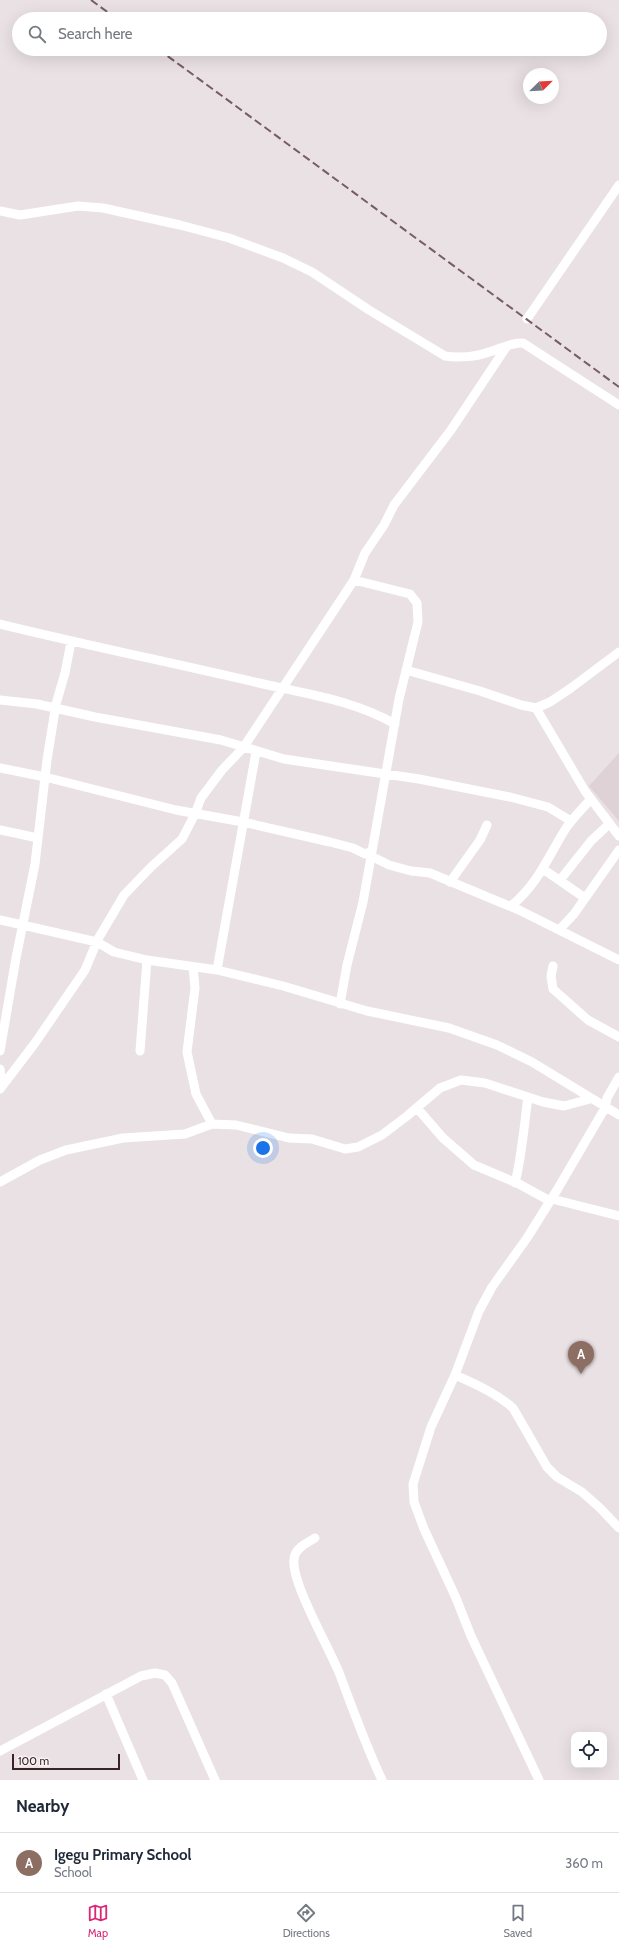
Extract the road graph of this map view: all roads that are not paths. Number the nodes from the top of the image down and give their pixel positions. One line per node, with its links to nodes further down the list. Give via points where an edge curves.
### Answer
1 (619, 185): 3 (street)
2 (0, 211): 4 (street, via 20,215 78,206 103,208 180,224 229,238 312,272 444,356 487,353)
3 (527, 319)
4 (507, 346): 5 (street, via 518,343 527,345); 6 (street, via 451,430 394,505 384,526 365,554)
5 (619, 405)
6 (354, 580): 10 (street, via 410,594 417,603 418,622); 11 (street)
7 (0, 624): 8 (street)
8 (71, 642): 11 (street); 14 (street)
9 (619, 652): 13 (street, via 571,688)
10 (406, 670): 13 (street); 15 (street)
11 (282, 688): 15 (street, via 357,706); 16 (street)
12 (0, 700): 14 (street, via 37,704)
13 (536, 708): 21 (street)
14 (55, 709): 16 (street, via 221,740); 20 (street)
15 (395, 724): 19 (street)
16 (243, 748): 17 (street); 22 (street, via 201,798)
17 (256, 752): 19 (street, via 284,759); 24 (street)
18 (0, 768): 20 (street)
19 (386, 774): 23 (street, via 538,803 559,812); 31 (street)
20 (45, 777): 22 (street); 29 (street)
21 (590, 800): 23 (street); 25 (street)
22 (195, 814): 24 (street); 40 (street, via 182,839 151,866 124,895)
23 (571, 821): 32 (street)
24 (243, 822): 31 (street, via 353,848 365,854); 45 (street)
25 (609, 824): 28 (street); 33 (street, via 591,841)
26 (487, 825): 34 (street, via 480,840)
27 (0, 830): 29 (street)
28 (619, 836)
29 (38, 838): 38 (street)
30 (619, 850): 35 (street)
31 (370, 852): 34 (street, via 388,865 411,871 430,872); 46 (street, via 363,902)
32 (543, 869): 33 (street); 36 (street, via 528,891)
33 (560, 880): 35 (street)
34 (450, 882): 36 (street)
35 (585, 898): 39 (street)
36 (511, 906): 39 (street)
37 (0, 920): 38 (street)
38 (24, 925): 40 (street); 48 (street)
39 (560, 929): 42 (street)
40 (97, 942): 41 (street, via 114,952); 52 (street, via 91,958 73,988)
41 (147, 960): 44 (street); 49 (street)
42 (619, 960)
43 (553, 966): 47 (street, via 551,976 554,989 588,1020)
44 (193, 967): 45 (street); 58 (street, via 195,988 187,1052 196,1094)
45 (217, 970): 46 (street, via 283,986)
46 (340, 1004): 54 (street, via 449,1028 496,1045 563,1080)
47 (619, 1037)
48 (0, 1051)
49 (140, 1052)
50 (0, 1069): 52 (street)
51 (619, 1077): 56 (street, via 607,1098)
52 (1, 1087)
53 (528, 1097): 54 (street, via 564,1106); 55 (street, via 485,1083 461,1080 440,1088); 60 (street, via 520,1164)
54 (590, 1099): 56 (street)
55 (418, 1108): 58 (street, via 368,1144 345,1149 312,1139 289,1138 236,1125); 60 (street, via 443,1138 474,1165)
56 (605, 1108): 57 (street); 61 (street)
57 (619, 1115)
58 (212, 1124): 59 (street, via 185,1134 123,1138 66,1150 40,1160)
59 (0, 1182)
60 (515, 1183): 61 (street)
61 (551, 1200): 62 (street); 63 (street, via 485,1300)
62 (619, 1216)
63 (456, 1374): 64 (street, via 509,1404 547,1467 557,1477 582,1492); 71 (street, via 424,1446 413,1484 414,1502 462,1616)
64 (619, 1528)
65 (315, 1538): 70 (street, via 297,1551 294,1559 295,1571)
66 (106, 1694): 67 (street); 68 (street); 69 (street, via 141,1676 155,1673 165,1675 183,1705)
67 (0, 1751)
68 (143, 1780)
69 (215, 1780)
70 (382, 1780)
71 (539, 1780)

